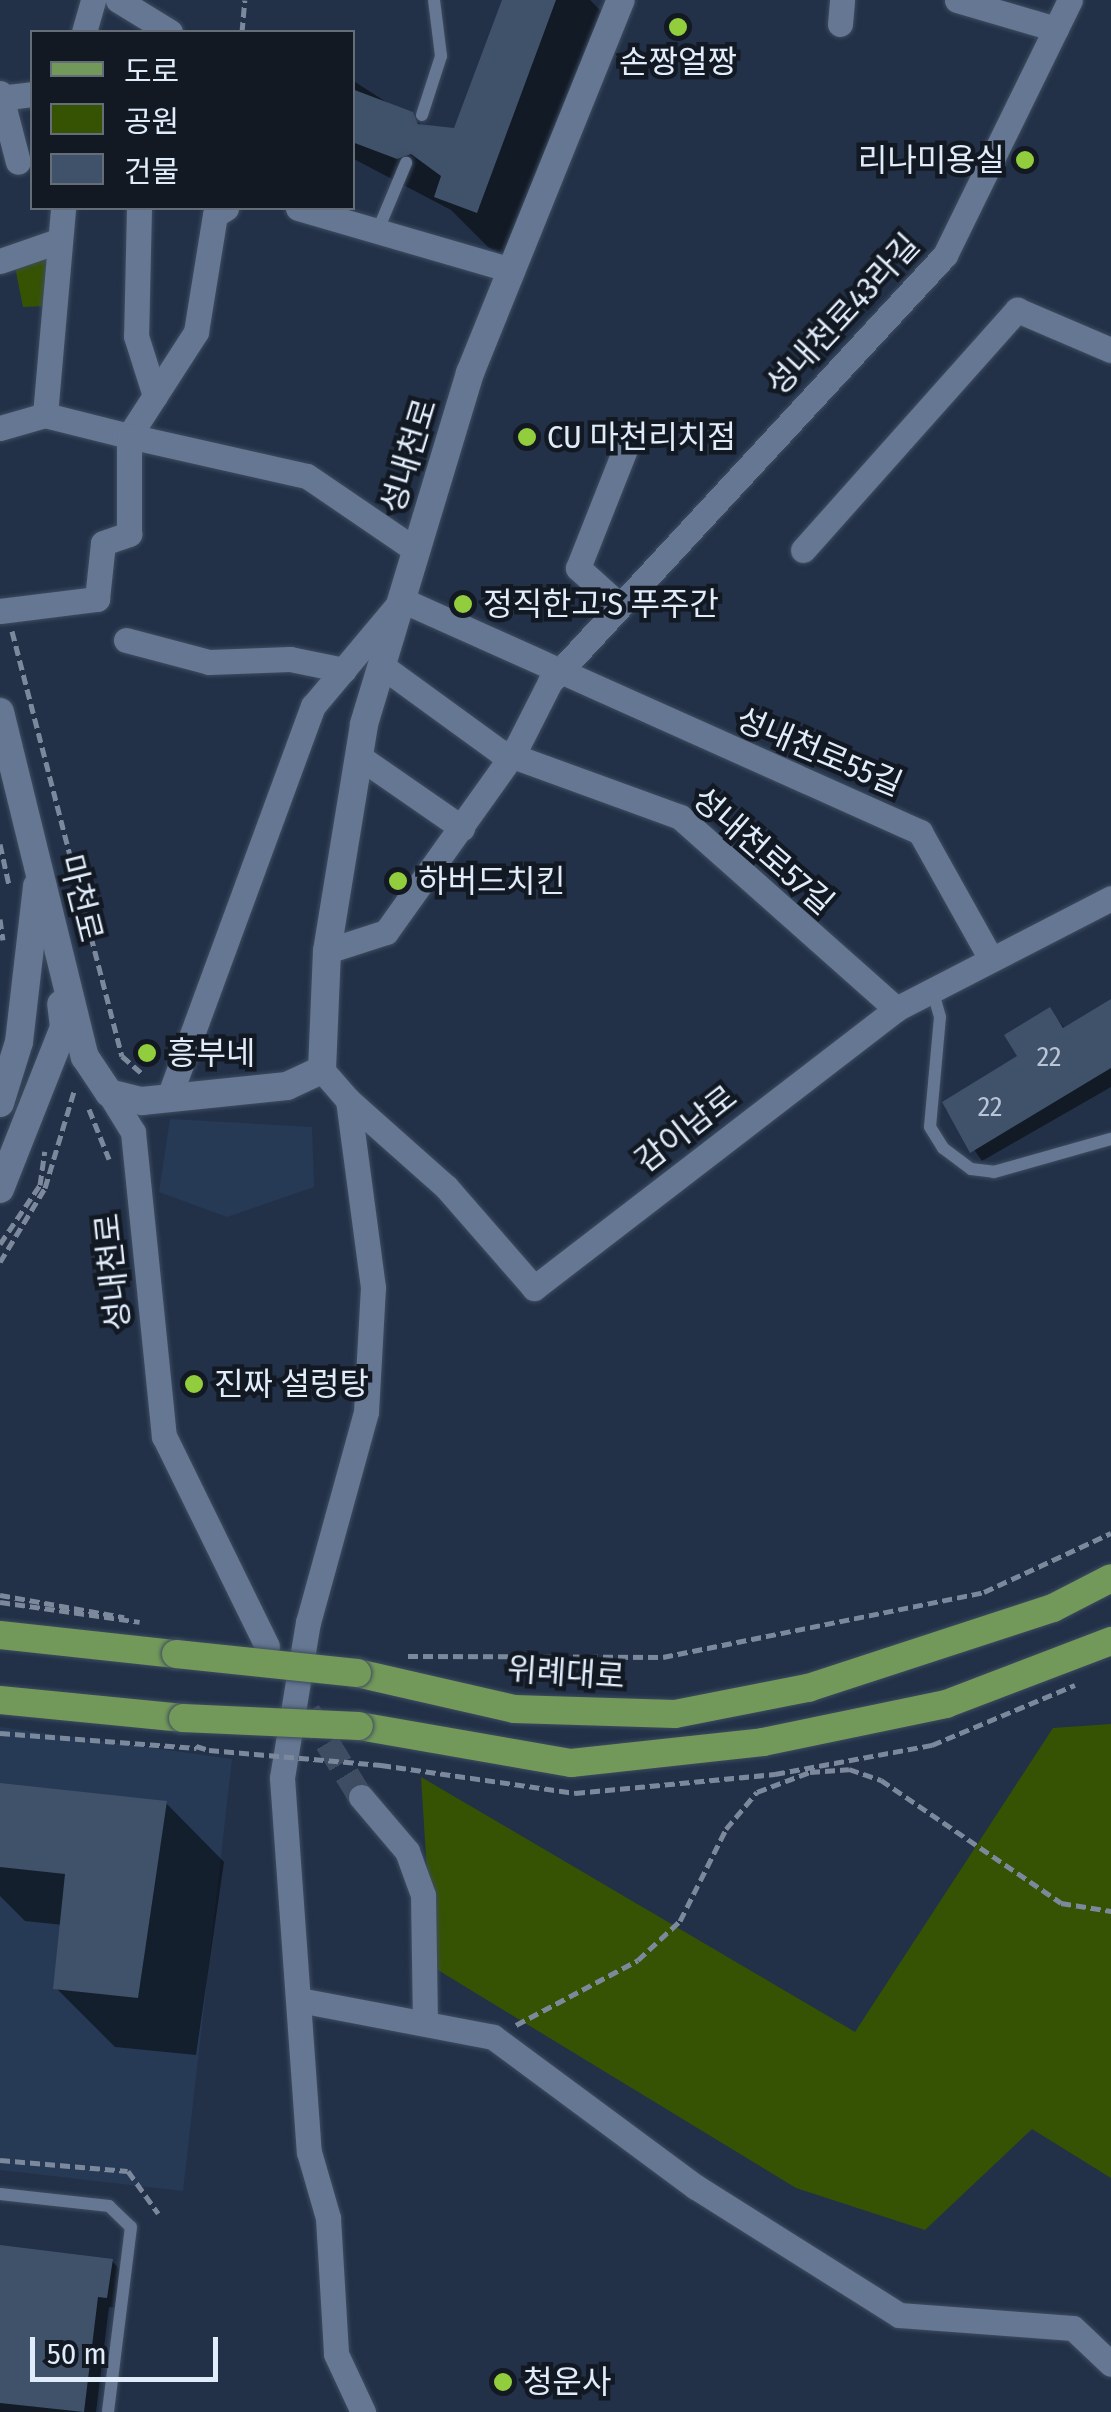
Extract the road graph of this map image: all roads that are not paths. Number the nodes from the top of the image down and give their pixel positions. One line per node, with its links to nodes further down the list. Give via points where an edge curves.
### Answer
1 (93, 0): 8 (street)
2 (118, 0): 9 (street)
3 (434, 0): 12 (lane, via 441,56)
4 (621, 0): 22 (street, 성내천로)
5 (957, 0): 7 (street)
6 (1070, 0): 7 (street, 성내천로43라길)
7 (1056, 29): 32 (street, 성내천로43라길, via 945,255)
8 (85, 30)
9 (167, 30)
10 (30, 94): 11 (street)
11 (0, 96): 13 (street)
12 (422, 115)
13 (18, 162)
14 (406, 162): 19 (lane)
15 (63, 210): 20 (street)
16 (139, 210): 24 (street, via 136,336)
17 (223, 210): 24 (street, via 215,215 196,332)
18 (305, 210): 19 (street)
19 (378, 230): 22 (street)
20 (58, 241): 21 (street); 25 (street)
21 (0, 261)
22 (512, 270): 30 (street, 성내천로)
23 (1111, 350): 29 (street, via 1017,310)
24 (155, 396): 27 (street)
25 (45, 415): 26 (street); 27 (street)
26 (0, 428)
27 (129, 436): 30 (street, via 307,476); 33 (street, via 128,534 102,542 97,599)
28 (626, 447): 32 (street, via 578,568)
29 (803, 550)
30 (417, 551): 31 (street, 성내천로)
31 (402, 600): 35 (street, 성내천로); 36 (street); 37 (street, 성내천로55길)
32 (618, 604): 37 (street, 성내천로43라길)
33 (4, 611)
34 (126, 640): 36 (street, via 209,662 290,659)
35 (382, 666): 39 (street, 성내천로57길, via 500,751); 40 (street, 성내천로)
36 (344, 670): 50 (street, via 313,706)
37 (561, 676): 39 (street); 46 (street, 성내천로55길, via 920,832)
38 (1, 723): 42 (street, 마천로)
39 (515, 751): 41 (street); 48 (street, 성내천로57길, via 680,817)
40 (361, 758): 41 (street); 45 (street, 성내천로)
41 (462, 828): 45 (street, via 386,932)
42 (40, 874): 44 (street, 마천로); 53 (street, via 19,1042)
43 (1111, 898): 46 (street, 감이남로)
44 (54, 933): 51 (street, 마천로, via 90,1070); 55 (street, via 64,1027)
45 (327, 951): 49 (street, 성내천로)
46 (990, 957): 47 (street, 감이남로)
47 (932, 989): 48 (street, 감이남로); 54 (lane, via 940,1017 929,1108 944,1148 971,1170 994,1172)
48 (896, 1009): 52 (street, 감이남로, via 534,1288 446,1187)
49 (322, 1070): 50 (street, via 287,1086); 52 (street)
50 (172, 1087): 51 (street)
51 (109, 1093): 59 (street, 성내천로, via 133,1132 164,1436)
52 (348, 1100): 62 (street, via 373,1288 366,1412 294,1690 282,1778)
53 (0, 1103)
54 (1111, 1139)
55 (0, 1188)
56 (1111, 1578): 57 (main road, 위례대로, bridge, via 1053,1608 808,1688 675,1714 514,1708 357,1674)
57 (0, 1635)
58 (1111, 1640): 60 (main road, bridge, via 946,1704 763,1742 571,1763 359,1726)
59 (267, 1646)
60 (0, 1700)
61 (360, 1796): 63 (street, via 407,1851 422,1895)
62 (304, 2001): 63 (street); 67 (street, via 308,2152 328,2218 336,2354)
63 (425, 2023): 65 (street, via 492,2037 696,2187 899,2315 1073,2328)
64 (0, 2194): 66 (lane, via 109,2206 130,2227)
65 (1111, 2364)
66 (108, 2412)
67 (363, 2412)

